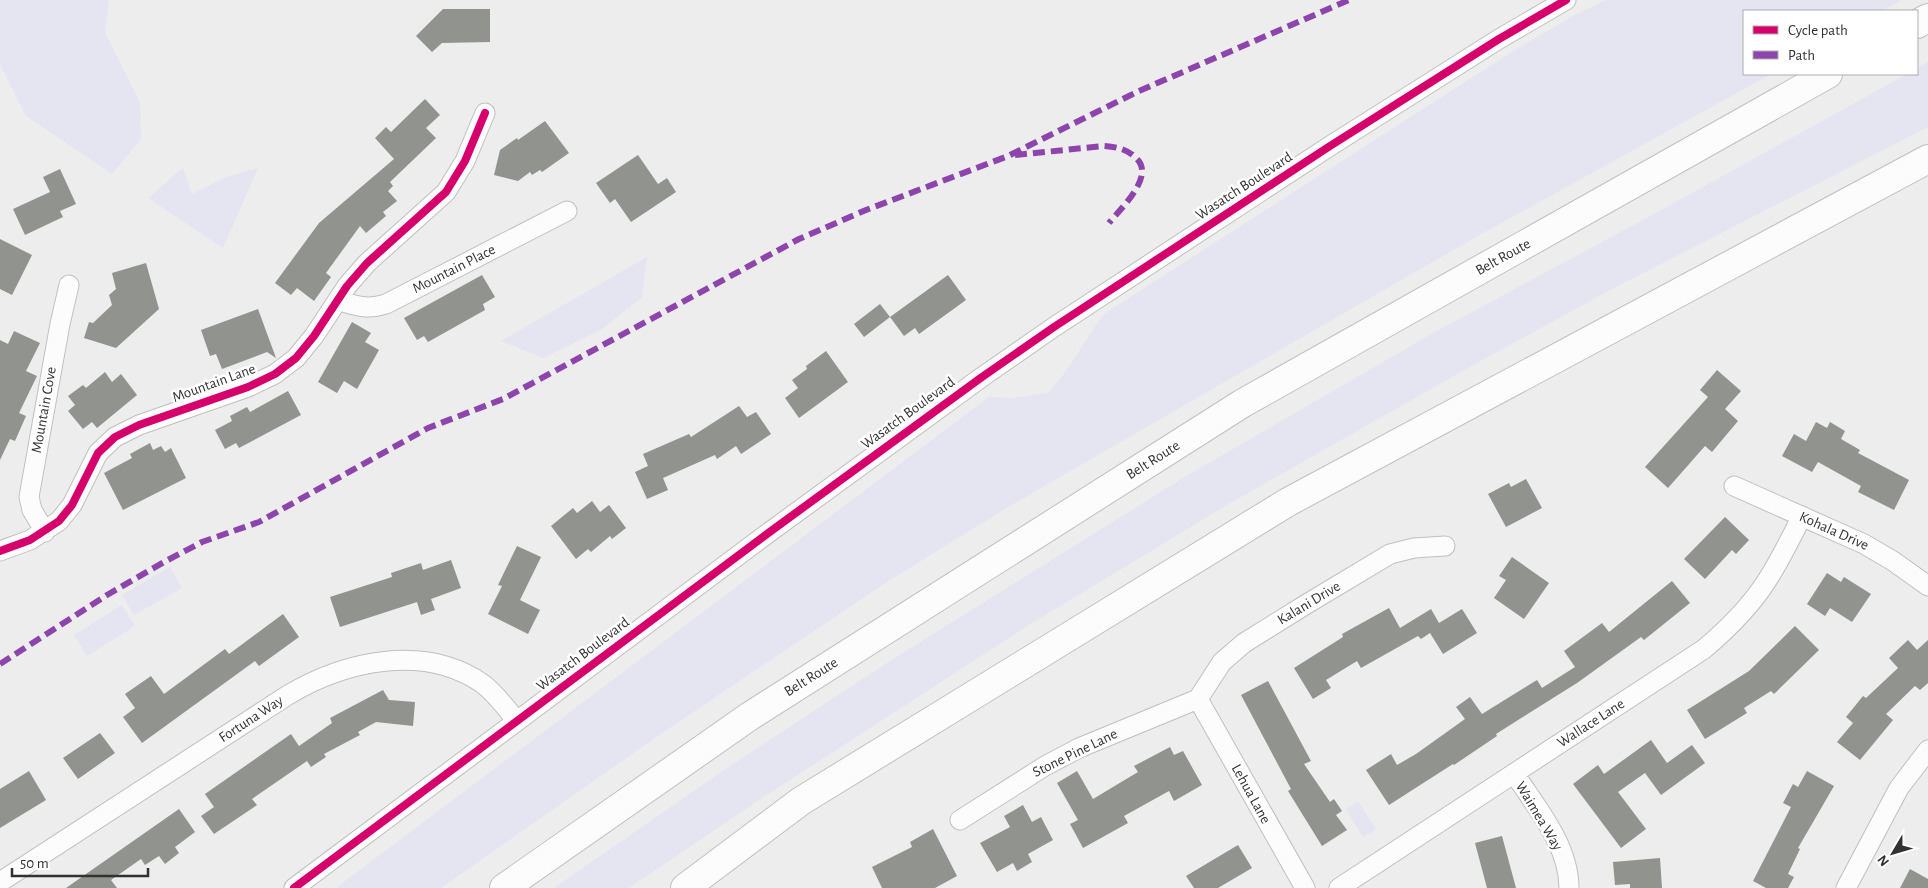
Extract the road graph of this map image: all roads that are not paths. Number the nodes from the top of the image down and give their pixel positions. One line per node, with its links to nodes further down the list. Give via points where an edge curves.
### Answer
1 (1566, 0): 15 (street, Wasatch Boulevard, via 1414,92 1054,327 841,479)
2 (1826, 75): 21 (highway, Belt Route, via 1243,403 750,716)
3 (485, 113): 7 (street, Mountain Lane, via 465,161 449,188 367,263)
4 (1928, 159): 22 (highway, via 1288,502 802,801)
5 (567, 211): 7 (street, Mountain Place, via 386,304 360,308)
6 (69, 285): 10 (street, Mountain Cove, via 29,497 32,510)
7 (338, 300): 10 (street, Mountain Lane, via 304,349 275,374 115,437 98,453 66,513)
8 (1734, 486): 9 (street, Kohala Drive)
9 (1802, 516): 13 (street, Kohala Drive, via 1864,544); 17 (street, Wallace Lane, via 1760,592 1720,636 1688,661)
10 (45, 532): 12 (street, Mountain Lane, via 23,544)
11 (1445, 546): 14 (street, Kalani Drive, via 1390,554 1305,605 1244,643 1222,662)
12 (0, 550)
13 (1928, 586)
14 (1198, 699): 18 (street, Stone Pine Lane, via 1079,748); 23 (street, Lehua Lane)
15 (517, 720): 19 (street, Fortuna Way, via 483,684 442,666 398,660 347,668 295,690); 20 (street, Wasatch Boulevard)
16 (1928, 750): 26 (street, via 1899,788)
17 (1514, 773): 24 (street, Wallace Lane); 25 (street, Waimea Way, via 1554,834)
18 (960, 820)
19 (0, 882)
20 (294, 888)
21 (504, 888)
22 (684, 888)
23 (1305, 888)
24 (1339, 888)
25 (1569, 888)
26 (1846, 888)

